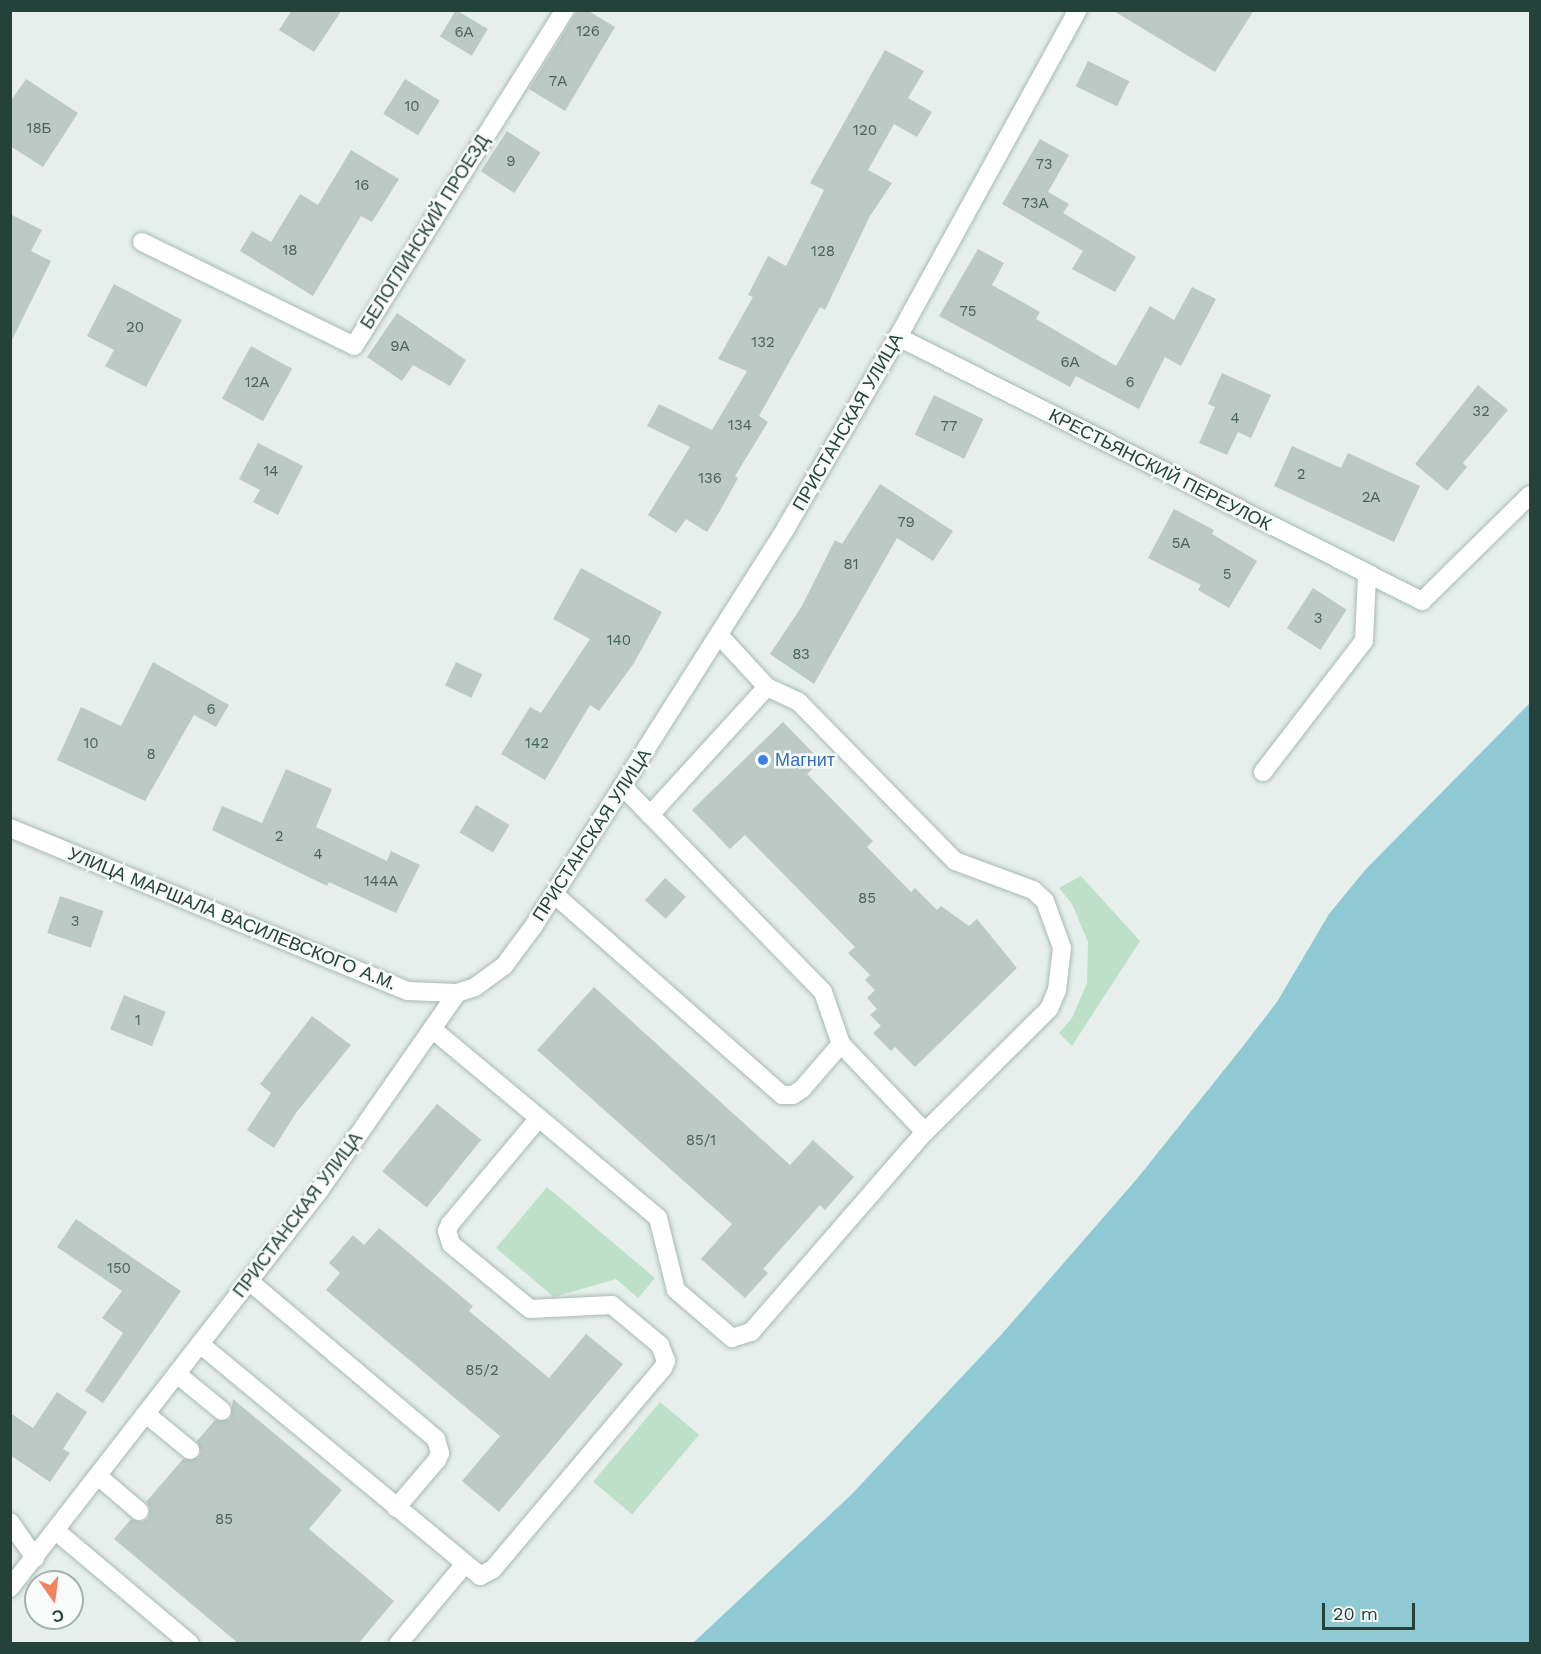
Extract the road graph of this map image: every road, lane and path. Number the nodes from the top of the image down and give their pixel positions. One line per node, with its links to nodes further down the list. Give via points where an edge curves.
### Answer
1 (565, 10): 3 (street, БЕЛОГЛИНСКИЙ ПРОЕЗД, via 354,346)
2 (1078, 10): 4 (street, ПРИСТАНСКАЯ УЛИЦА)
3 (142, 242)
4 (898, 337): 6 (street, КРЕСТЬЯНСКИЙ ПЕРЕУЛОК); 7 (street, ПРИСТАНСКАЯ УЛИЦА)
5 (1530, 495): 6 (street, КРЕСТЬЯНСКИЙ ПЕРЕУЛОК, via 1422,601)
6 (1367, 576): 9 (street, via 1364,641)
7 (719, 636): 8 (street); 10 (street, ПРИСТАНСКАЯ УЛИЦА)
8 (767, 687): 11 (street); 18 (street, via 799,702 955,861 1033,890 1045,901 1056,924 1061,969 1048,1009)
9 (1263, 772)
10 (623, 787): 11 (street); 13 (street, ПРИСТАНСКАЯ УЛИЦА)
11 (651, 815): 16 (street, via 823,992)
12 (10, 828): 14 (street, УЛИЦА МАРШАЛА ВАСИЛЕВСКОГО А.М., via 408,991)
13 (554, 894): 14 (street, ПРИСТАНСКАЯ УЛИЦА, via 504,966 476,987); 16 (street, via 782,1095 793,1095 802,1089)
14 (457, 993): 15 (street, ПРИСТАНСКАЯ УЛИЦА)
15 (432, 1029): 17 (street); 19 (street, ПРИСТАНСКАЯ УЛИЦА, via 319,1191)
16 (841, 1044): 18 (street)
17 (539, 1118): 18 (street, via 658,1218 676,1290 732,1338 751,1332); 31 (street, via 450,1224 448,1238 530,1309 612,1305 660,1345 666,1361 493,1569 480,1576)
18 (925, 1132)
19 (249, 1281): 20 (street, ПРИСТАНСКАЯ УЛИЦА); 26 (street, via 436,1438 441,1454)
20 (201, 1344): 21 (street, ПРИСТАНСКАЯ УЛИЦА); 26 (street)
21 (177, 1374): 22 (street); 23 (street, ПРИСТАНСКАЯ УЛИЦА)
22 (222, 1411)
23 (146, 1414): 24 (street); 25 (street, ПРИСТАНСКАЯ УЛИЦА)
24 (190, 1450)
25 (98, 1476): 27 (street); 29 (street, ПРИСТАНСКАЯ УЛИЦА)
26 (396, 1509): 31 (street)
27 (139, 1511)
28 (10, 1522): 30 (street)
29 (56, 1531): 30 (street, ПРИСТАНСКАЯ УЛИЦА); 33 (street)
30 (35, 1558): 32 (street, ПРИСТАНСКАЯ УЛИЦА)
31 (464, 1565): 34 (street)
32 (10, 1588)
33 (190, 1644)
34 (398, 1644)

